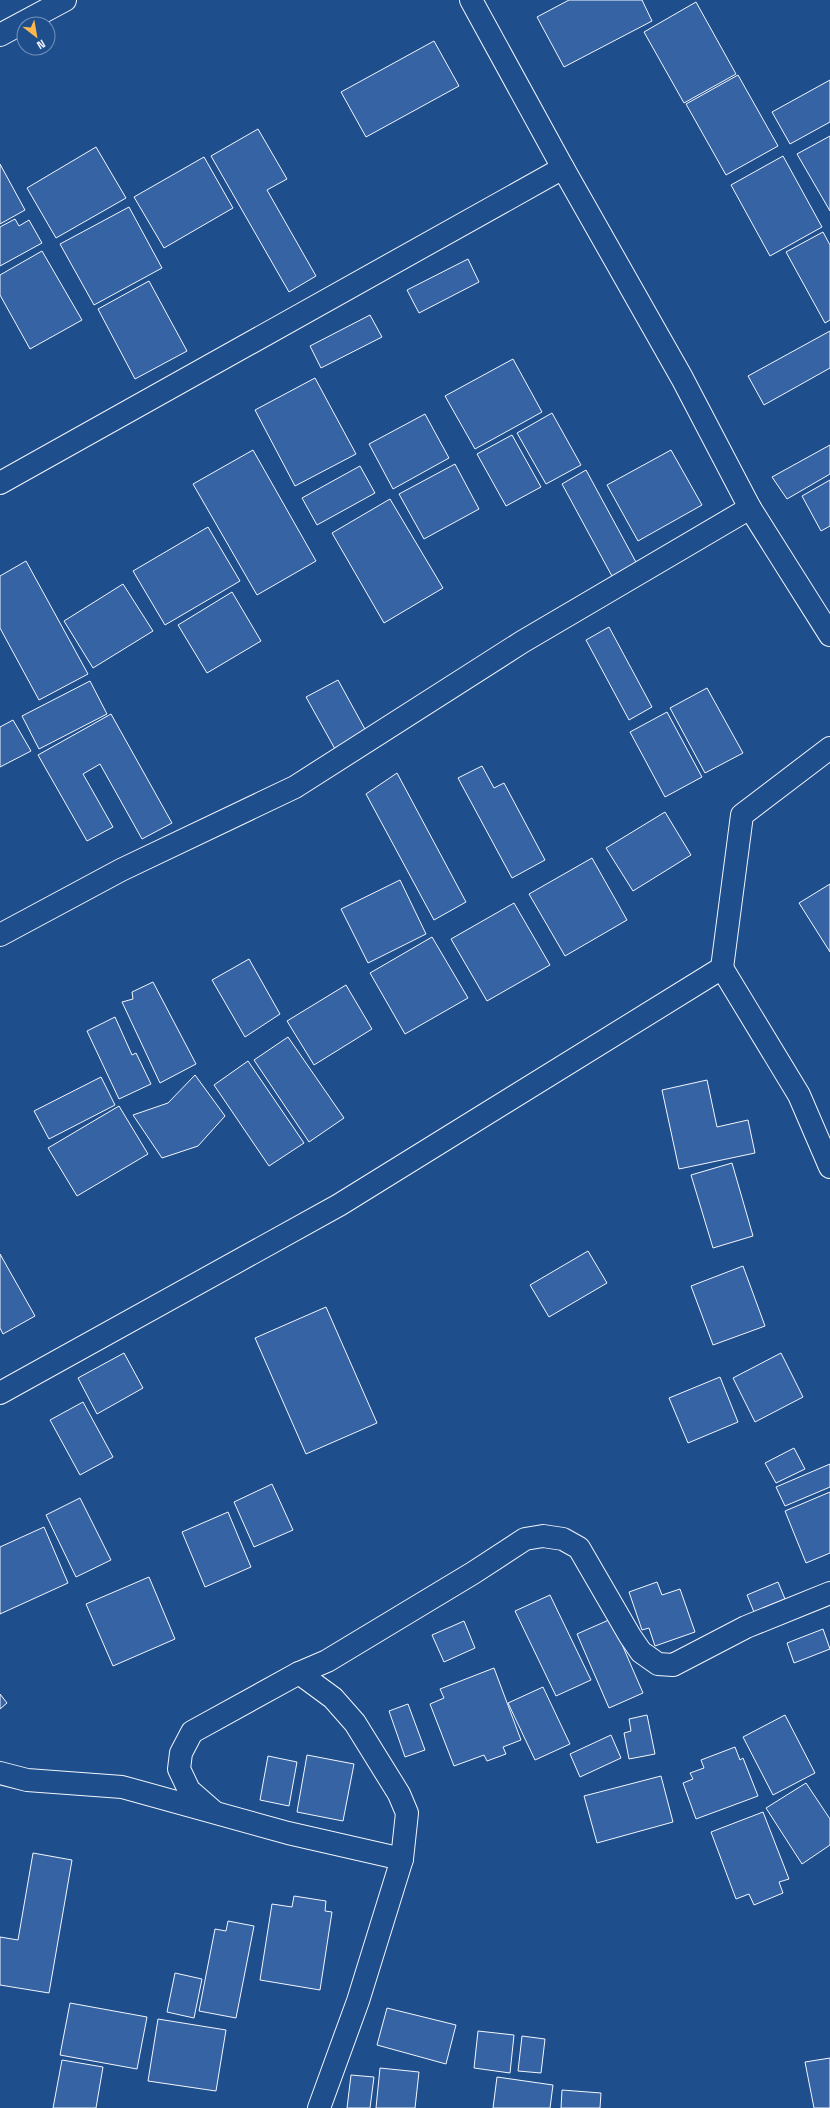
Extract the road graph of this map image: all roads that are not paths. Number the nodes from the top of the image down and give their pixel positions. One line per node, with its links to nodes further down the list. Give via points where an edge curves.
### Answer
1 (65, 0): 3 (street)
2 (471, 0): 4 (street)
3 (0, 35)
4 (563, 168): 5 (street); 6 (street, via 682,378)
5 (0, 484)
6 (750, 508): 7 (street); 9 (street, via 522,642 295,787 121,870)
7 (830, 636)
8 (830, 748): 10 (street, via 742,815)
9 (0, 935)
10 (722, 968): 11 (street, via 799,1095); 12 (street, via 339,1205)
11 (830, 1166)
12 (0, 1393)
13 (830, 1593): 14 (street, via 746,1627 673,1665 658,1664 641,1652 579,1548 563,1539 543,1536 525,1539 326,1661)
14 (299, 1674): 16 (street, via 192,1732 181,1753 179,1769 189,1790); 17 (street, via 333,1698 355,1723 399,1794 407,1813)
15 (0, 1773): 16 (street, via 27,1780 122,1787)
16 (213, 1811): 17 (street, via 288,1833)
17 (402, 1859): 18 (street, via 358,2001)
18 (319, 2108)

